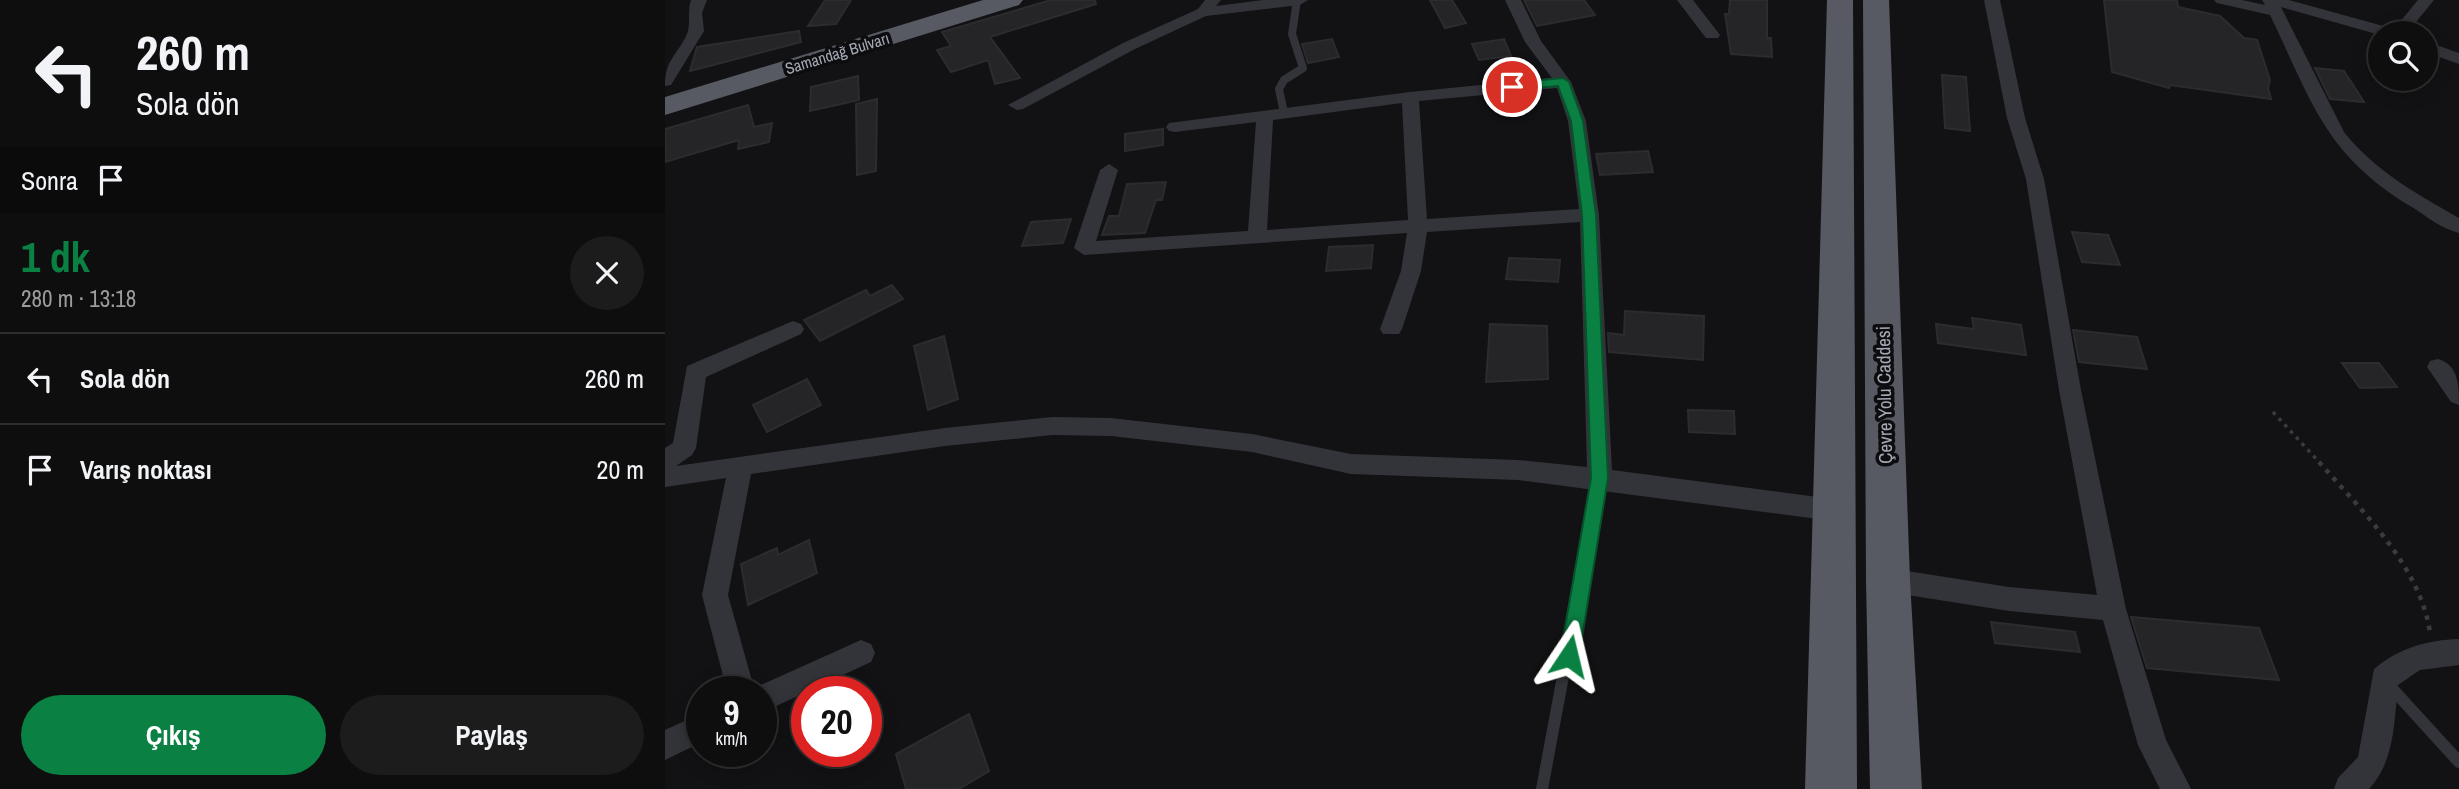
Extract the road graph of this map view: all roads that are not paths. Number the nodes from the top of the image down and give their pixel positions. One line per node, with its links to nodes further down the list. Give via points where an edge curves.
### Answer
1 (699, 0): 20 (street, via 694,13 696,31)
2 (966, 0): 20 (highway, Samandağ Bulvarı)
3 (1010, 0): 23 (highway, Samandağ Bulvarı)
4 (1299, 0): 13 (street); 24 (lane, via 1292,34 1303,68 1279,89)
5 (1513, 0): 19 (street, via 1533,42)
6 (1685, 0): 16 (street)
7 (1839, 0): 40 (highway)
8 (1876, 0): 41 (highway, Çevre Yolu Caddesi)
9 (1992, 0): 42 (street, via 2016,118 2035,179)
10 (2222, 0): 12 (street)
11 (2426, 0): 14 (street)
12 (2272, 4): 15 (street); 29 (street, via 2348,151 2376,177)
13 (1208, 6): 22 (street)
14 (2409, 21)
15 (2368, 27)
16 (1712, 35)
17 (2438, 51): 18 (street)
18 (2459, 59)
19 (1563, 82): 21 (street); 28 (street, via 1577,121)
20 (665, 84)
21 (1410, 97): 24 (street); 30 (street)
22 (1017, 105)
23 (665, 106)
24 (1285, 113): 25 (street)
25 (1265, 116): 26 (street); 31 (street)
26 (1175, 127)
27 (1109, 170): 31 (street, via 1084,248)
28 (1589, 215): 30 (street); 39 (street)
29 (2459, 227)
30 (1418, 228): 31 (street); 33 (street, via 1411,271)
31 (1257, 238)
32 (793, 329): 36 (street, via 695,372 684,447)
33 (1391, 329)
34 (2438, 367): 35 (street)
35 (2459, 396)
36 (665, 460)
37 (741, 465): 38 (street); 39 (street, via 1040,427 1111,427 1252,443 1352,464); 45 (street, via 715,595)
38 (665, 477)
39 (1600, 478): 40 (street); 51 (lane)
40 (1833, 510): 52 (highway)
41 (1888, 580): 42 (street); 53 (highway, Çevre Yolu Caddesi)
42 (2113, 609): 54 (street, via 2153,745)
43 (2446, 652): 46 (street, via 2408,659)
44 (861, 653): 47 (street)
45 (737, 676)
46 (2384, 679): 50 (lane); 55 (street, via 2371,765)
47 (777, 692)
48 (686, 735): 49 (street)
49 (665, 745)
50 (2459, 762)
51 (1542, 789)
52 (1831, 789)
53 (1896, 789)
54 (2176, 789)
55 (2350, 789)

